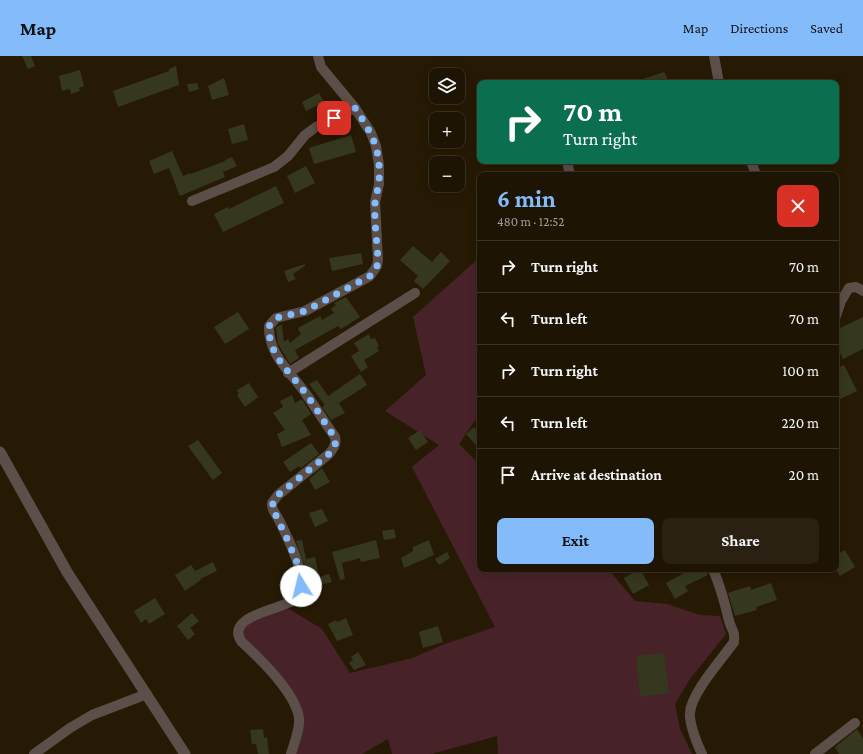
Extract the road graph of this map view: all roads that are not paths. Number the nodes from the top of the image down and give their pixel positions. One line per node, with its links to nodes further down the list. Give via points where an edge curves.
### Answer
1 (318, 56): 4 (street, via 321,67)
2 (714, 56): 3 (street)
3 (718, 80)
4 (355, 108): 5 (street, via 316,127 305,135 288,156 274,166); 9 (street, via 371,133 379,165 379,184 375,202 377,266 370,276 325,301 305,311 276,318 272,322 269,326 269,337 275,354)
5 (192, 201)
6 (863, 291): 8 (street, via 856,287 849,288)
7 (415, 293): 9 (street)
8 (839, 306)
9 (288, 373): 16 (street, via 306,393 336,442 329,454 278,495 272,503 300,570 299,594 292,601 248,619 238,628 238,635 270,670 292,698 297,709 299,723)
10 (0, 452): 12 (street, via 67,572)
11 (714, 572): 17 (street, via 730,624 735,632 734,642 692,700 692,726)
12 (147, 694): 14 (street, via 92,715); 15 (street)
13 (854, 723): 18 (street)
14 (34, 754)
15 (185, 754)
16 (291, 754)
17 (702, 754)
18 (815, 754)

